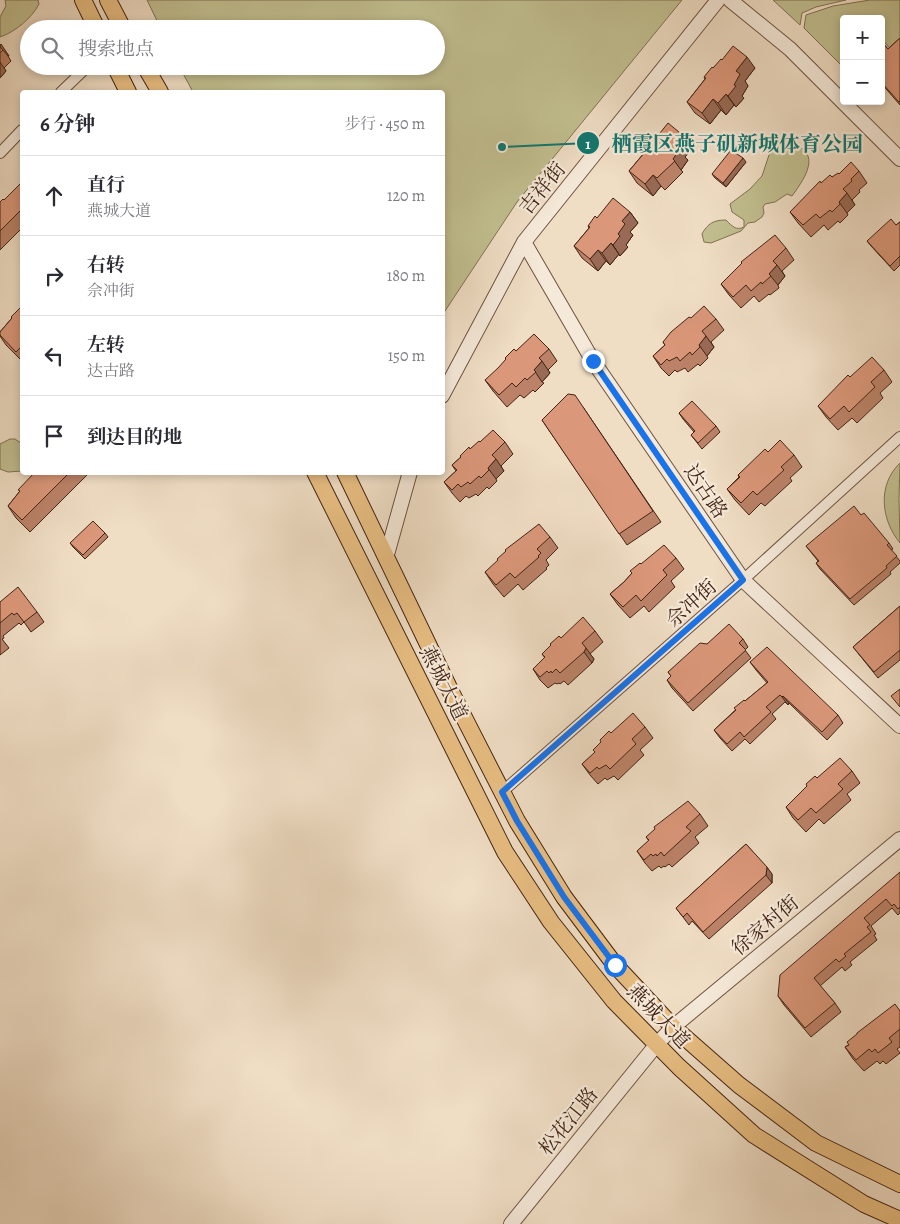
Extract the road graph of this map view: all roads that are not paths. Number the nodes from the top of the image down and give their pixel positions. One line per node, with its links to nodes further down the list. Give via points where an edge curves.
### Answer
1 (83, 0): 5 (main road)
2 (108, 0): 6 (main road)
3 (718, 0): 16 (street, 吉祥街)
4 (730, 0): 15 (street, via 790,49)
5 (93, 20)
6 (119, 20)
7 (79, 75): 10 (street)
8 (120, 75): 11 (main road)
9 (150, 75): 12 (main road)
10 (63, 90)
11 (127, 90)
12 (159, 90)
13 (20, 132): 14 (street)
14 (0, 152)
15 (900, 159)
16 (524, 242): 17 (street, 吉祥街); 23 (street, 达古路, via 593,361)
17 (445, 390)
18 (900, 437): 23 (street, 佘冲街)
19 (316, 475): 28 (main road, 燕城大道, via 504,852 552,922 608,994)
20 (346, 475): 22 (main road, 燕城大道)
21 (409, 475): 22 (street)
22 (386, 558): 25 (main road, 燕城大道)
23 (743, 580): 24 (street, 达古路); 25 (street, 佘冲街)
24 (900, 726)
25 (502, 792): 27 (main road, 燕城大道, via 564,897 615,965)
26 (900, 839): 27 (street, 徐家村街)
27 (673, 1028): 28 (street, 徐家村街); 29 (main road, 燕城大道, via 739,1085 816,1144)
28 (656, 1044): 30 (main road, 燕城大道, via 754,1135 864,1204); 31 (street, 松花江路)
29 (900, 1184)
30 (900, 1220)
31 (511, 1224)

